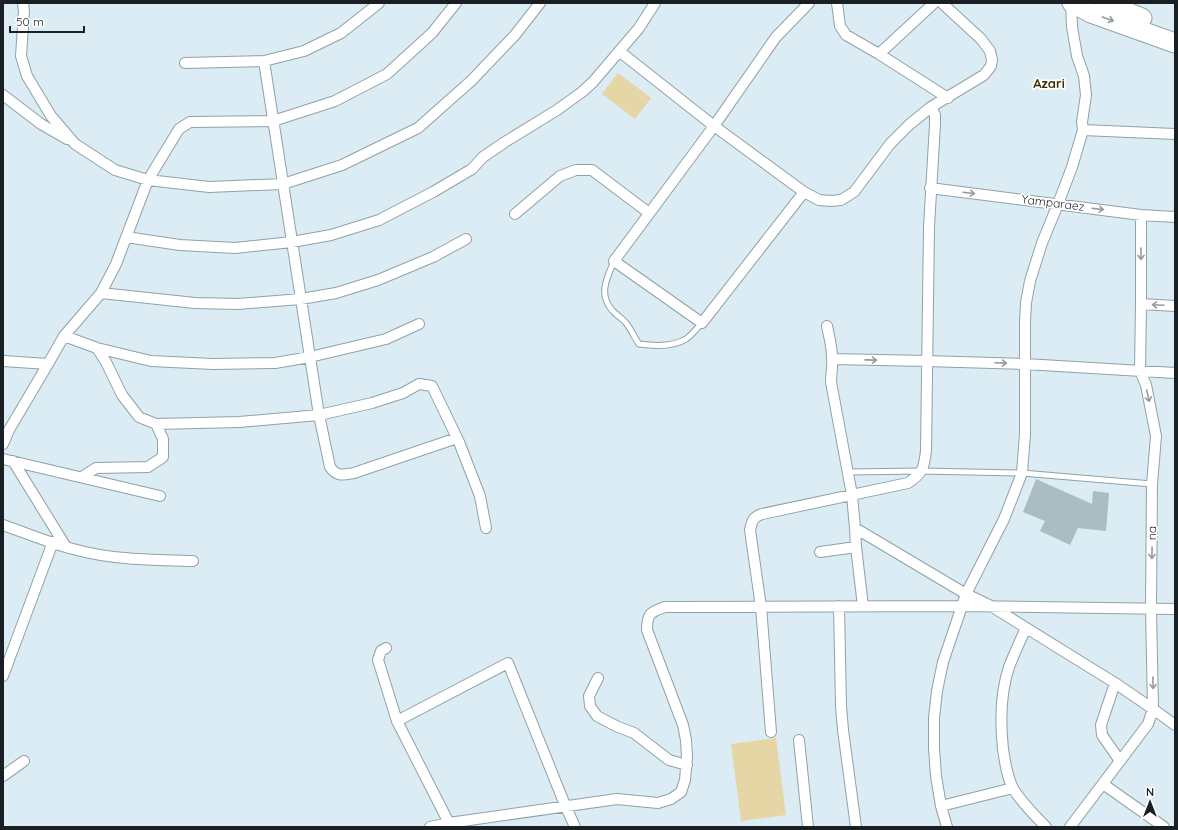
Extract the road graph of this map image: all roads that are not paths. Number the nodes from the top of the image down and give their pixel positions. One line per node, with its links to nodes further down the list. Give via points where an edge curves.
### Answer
1 (23, 3): 25 (street, via 21,56 27,76 51,116)
2 (379, 3): 16 (street, via 341,33 304,51)
3 (456, 3): 21 (street, via 432,34 387,74 335,101)
4 (540, 3): 27 (street, via 515,35 471,81 418,128 342,166)
5 (655, 3): 14 (street, via 639,28)
6 (809, 3): 22 (street, via 776,37)
7 (837, 3): 15 (street, via 840,26 846,35)
8 (934, 3): 15 (street)
9 (942, 3): 19 (street, via 982,39 990,51 992,60 984,76)
10 (1072, 3): 13 (highway, one-way to 13, via 1091,13); 23 (street, via 1072,27 1086,95)
11 (1105, 3): 12 (highway)
12 (1175, 31)
13 (1175, 43)
14 (619, 51): 22 (street); 37 (street, via 582,92 505,142 472,169 433,192 379,220 331,235)
15 (879, 54): 19 (street)
16 (264, 61): 17 (street); 21 (street)
17 (185, 63)
18 (3, 95): 25 (street, via 42,124)
19 (948, 98): 20 (street)
20 (931, 108): 28 (street, via 935,115 935,124); 29 (street, via 890,144 854,192 841,200 831,201 819,200)
21 (273, 121): 26 (street, via 190,122 179,129); 27 (street)
22 (714, 126): 29 (street); 31 (street)
23 (1083, 130): 24 (street); 30 (street)
24 (1175, 134)
25 (75, 144): 26 (street, via 115,170)
26 (148, 180): 27 (street, via 209,187); 35 (street)
27 (283, 184): 37 (street)
28 (930, 188): 30 (street, Yamparaez, one-way to 30); 51 (street)
29 (804, 192): 43 (street)
30 (1058, 204): 33 (street, Yamparaez, one-way to 33); 53 (street, via 1030,282 1026,303)
31 (649, 213): 32 (street, via 592,170 576,170 560,176); 38 (street)
32 (515, 214)
33 (1141, 215): 34 (street, Yamparaez); 41 (street, na, one-way to 41)
34 (1175, 217)
35 (126, 237): 37 (street, via 180,245 235,248); 39 (street)
36 (466, 239): 40 (street, via 433,257 378,280 336,293)
37 (292, 242): 40 (street)
38 (614, 261): 43 (street); 43 (lane, via 604,283 604,297 612,310 628,325 639,344 672,344 686,339)
39 (101, 293): 40 (street, via 195,303 238,304); 46 (street)
40 (301, 300): 48 (street)
41 (1141, 304): 42 (street, one-way to 41); 54 (street, na)
42 (1175, 306)
43 (702, 323)
44 (419, 324): 48 (street, via 386,338)
45 (827, 326): 49 (street)
46 (64, 336): 47 (street); 52 (street)
47 (97, 348): 48 (street, via 151,361 180,364 275,363); 57 (street, via 122,395 139,417)
48 (310, 357): 56 (street)
49 (832, 359): 51 (street, one-way to 51); 62 (street, via 831,382)
50 (3, 361): 52 (street)
51 (926, 361): 53 (street, one-way to 53); 61 (street, via 926,451)
52 (48, 364): 59 (street)
53 (1025, 364): 54 (street); 63 (street)
54 (1140, 371): 55 (street); 65 (street, na, one-way to 65, via 1146,385 1156,436)
55 (1175, 373)
56 (319, 415): 57 (street, via 239,422); 58 (street, via 372,403 403,393 419,384 432,386); 58 (street, via 330,467 334,473 343,475)
57 (156, 424): 64 (street, via 163,439 163,457 148,467 96,468)
58 (457, 438): 69 (street, via 480,496)
59 (3, 444)
60 (8, 460): 64 (street); 72 (street)
61 (922, 470): 62 (lane); 63 (lane); 66 (street, via 908,483)
62 (848, 472): 66 (street)
63 (1022, 473): 65 (lane); 76 (street, via 1004,519)
64 (82, 477): 67 (street)
65 (1152, 484): 82 (street, na, one-way to 82)
66 (852, 495): 70 (street); 81 (street, via 755,517 750,530)
67 (160, 496)
68 (3, 525): 71 (street)
69 (486, 528)
70 (855, 528): 73 (street); 76 (street)
71 (53, 542): 72 (street); 86 (street)
72 (66, 547): 75 (street, via 109,556)
73 (856, 547): 74 (street); 78 (street)
74 (820, 552)
75 (193, 561)
76 (966, 594): 79 (street); 80 (street)
77 (839, 606): 78 (street); 81 (street); 106 (street, via 841,706)
78 (862, 606): 79 (street)
79 (962, 606): 80 (street); 101 (street, via 943,662 934,718 936,776)
80 (991, 606): 82 (street); 84 (street)
81 (761, 607): 92 (street); 96 (street, via 665,607 654,610 647,620 647,630 683,725)
82 (1151, 609): 83 (street); 89 (street, na, one-way to 89)
83 (1175, 609)
84 (1026, 628): 88 (street); 99 (street, via 1009,668 1001,706 1005,764)
85 (386, 648): 90 (street, via 381,651 378,660)
86 (3, 676)
87 (598, 678): 96 (street, via 589,696 590,706 597,716 634,733 669,760)
88 (1115, 683): 89 (street); 94 (street, via 1101,731)
89 (1153, 709): 91 (street); 94 (street, na, via 1148,724)
90 (397, 721): 100 (street, via 508,663); 102 (street)
91 (1175, 725)
92 (771, 732)
93 (798, 740): 105 (street)
94 (1120, 760): 98 (street, na)
95 (24, 761): 97 (street)
96 (686, 765): 100 (street, via 681,792 658,803 617,799)
97 (3, 776)
98 (1103, 784): 109 (street, na); 110 (street)
99 (1013, 788): 101 (street); 108 (street)
100 (565, 805): 102 (street); 104 (street)
101 (941, 806): 107 (street)
102 (450, 825): 103 (street)
103 (430, 827)
104 (575, 827)
105 (808, 827)
106 (856, 827)
107 (947, 827)
108 (1046, 827)
109 (1070, 827)
110 (1164, 827)

